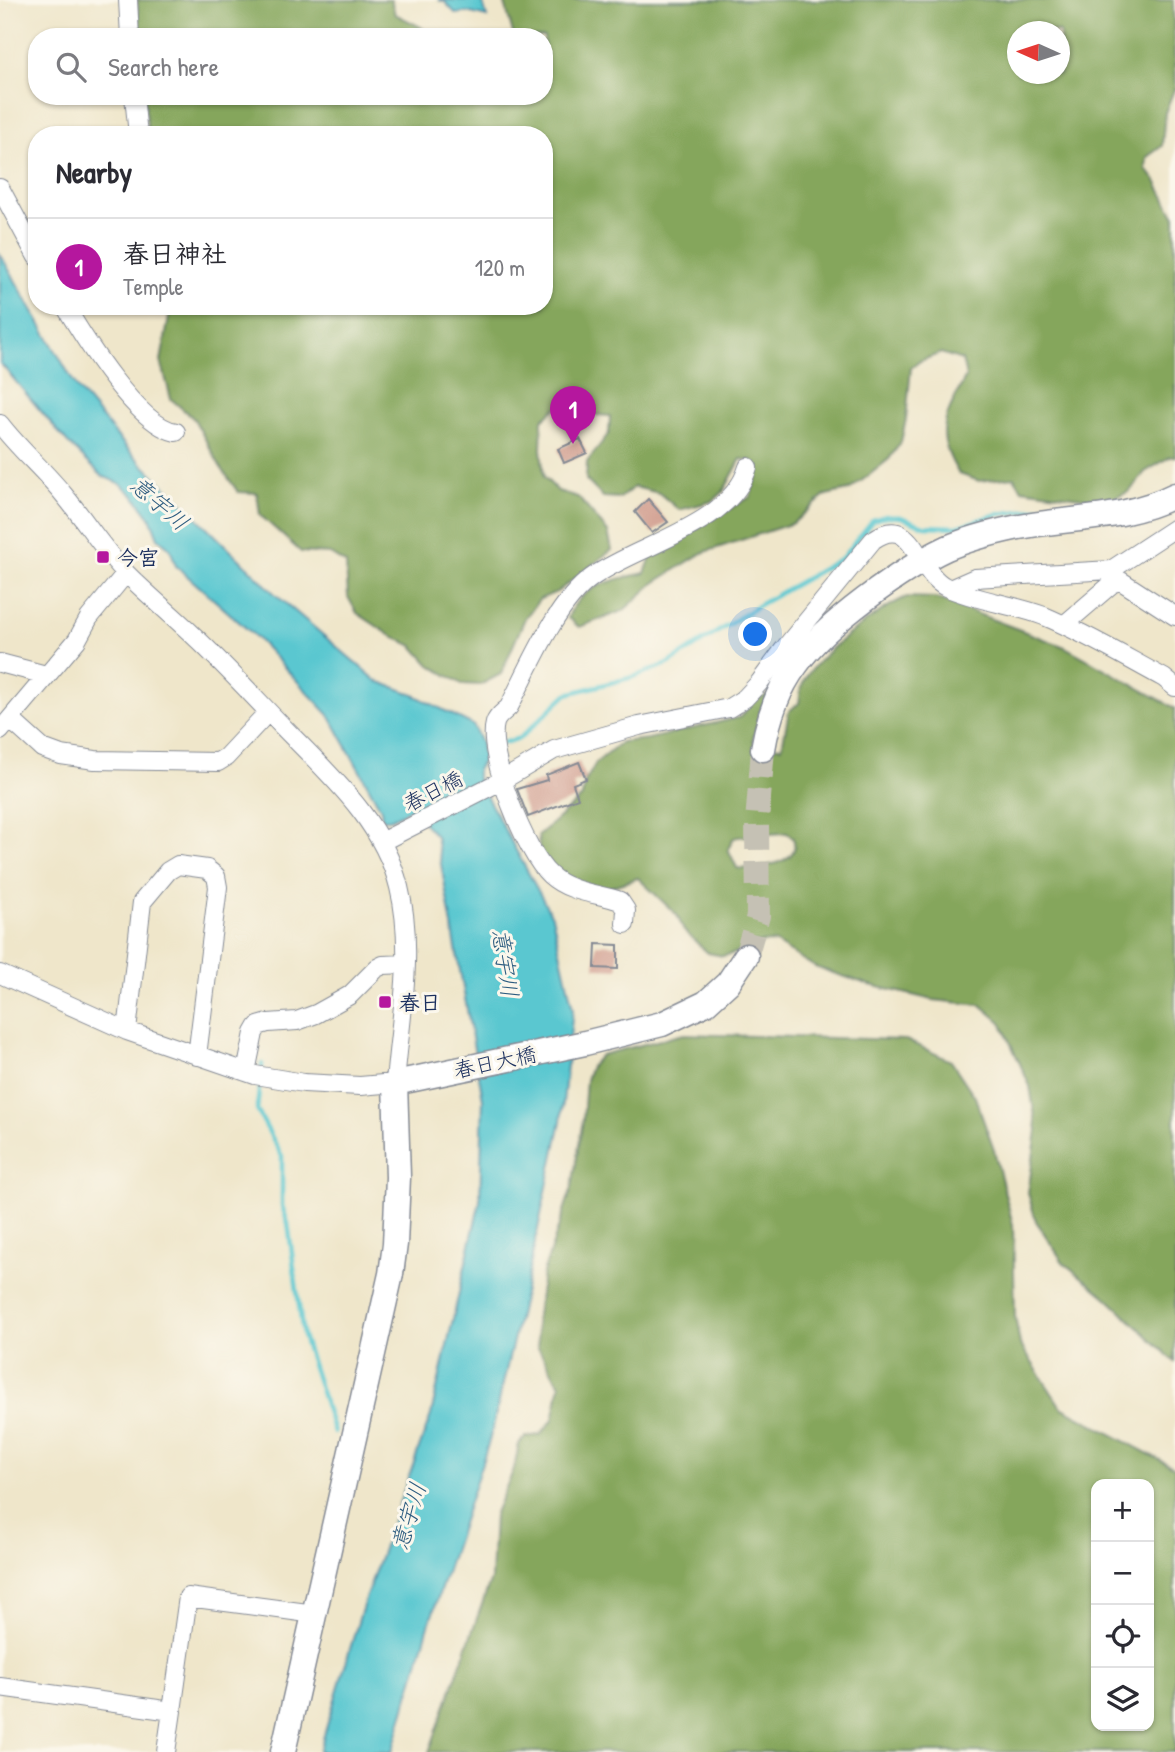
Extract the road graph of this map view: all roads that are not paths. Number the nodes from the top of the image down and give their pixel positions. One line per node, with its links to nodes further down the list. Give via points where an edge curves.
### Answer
1 (128, 0): 2 (street)
2 (130, 28)
3 (135, 105): 4 (street)
4 (137, 126)
5 (0, 188): 6 (street)
6 (28, 240)
7 (71, 315): 8 (street, via 129,397 166,430)
8 (176, 432)
9 (4, 437): 14 (street, via 65,495)
10 (748, 467): 25 (street, via 737,490 701,521 591,578 565,602 509,707 495,719)
11 (1175, 495): 13 (street, via 1115,516 989,534 947,548)
12 (1175, 528): 15 (street)
13 (922, 563): 16 (street, via 936,582); 24 (street, via 839,620 807,650 778,696); 25 (street, 春日橋, via 905,537 896,530 885,532 873,540 745,698 729,708 639,726 554,750)
14 (126, 573): 20 (street); 22 (street)
15 (1114, 576): 16 (street, via 975,578); 17 (street); 18 (street)
16 (950, 589): 18 (street)
17 (1175, 616)
18 (1064, 625): 21 (street)
19 (0, 663): 20 (street)
20 (46, 675): 23 (street)
21 (1175, 687)
22 (268, 712): 23 (street, via 218,762 61,755); 26 (street)
23 (6, 725)
24 (764, 748)
25 (500, 782): 26 (street, 春日橋); 27 (street, via 539,863 569,887 620,901 626,910)
26 (386, 840): 29 (street, via 404,915)
27 (625, 924)
28 (746, 956): 34 (street, 春日大橋, via 728,983 696,1009 662,1024)
29 (406, 964): 33 (street, via 377,968 350,995 307,1018 258,1026); 34 (street)
30 (0, 974): 31 (street)
31 (127, 1031): 32 (street); 32 (street, via 142,902 173,867 183,864 207,869 216,876 218,887)
32 (197, 1056): 33 (street)
33 (246, 1072): 34 (street, via 304,1083 360,1086)
34 (400, 1082): 35 (street, via 391,1274)
35 (315, 1614): 37 (street, via 188,1597); 39 (street)
36 (0, 1687): 37 (street)
37 (172, 1710): 38 (street)
38 (166, 1752)
39 (283, 1752)

